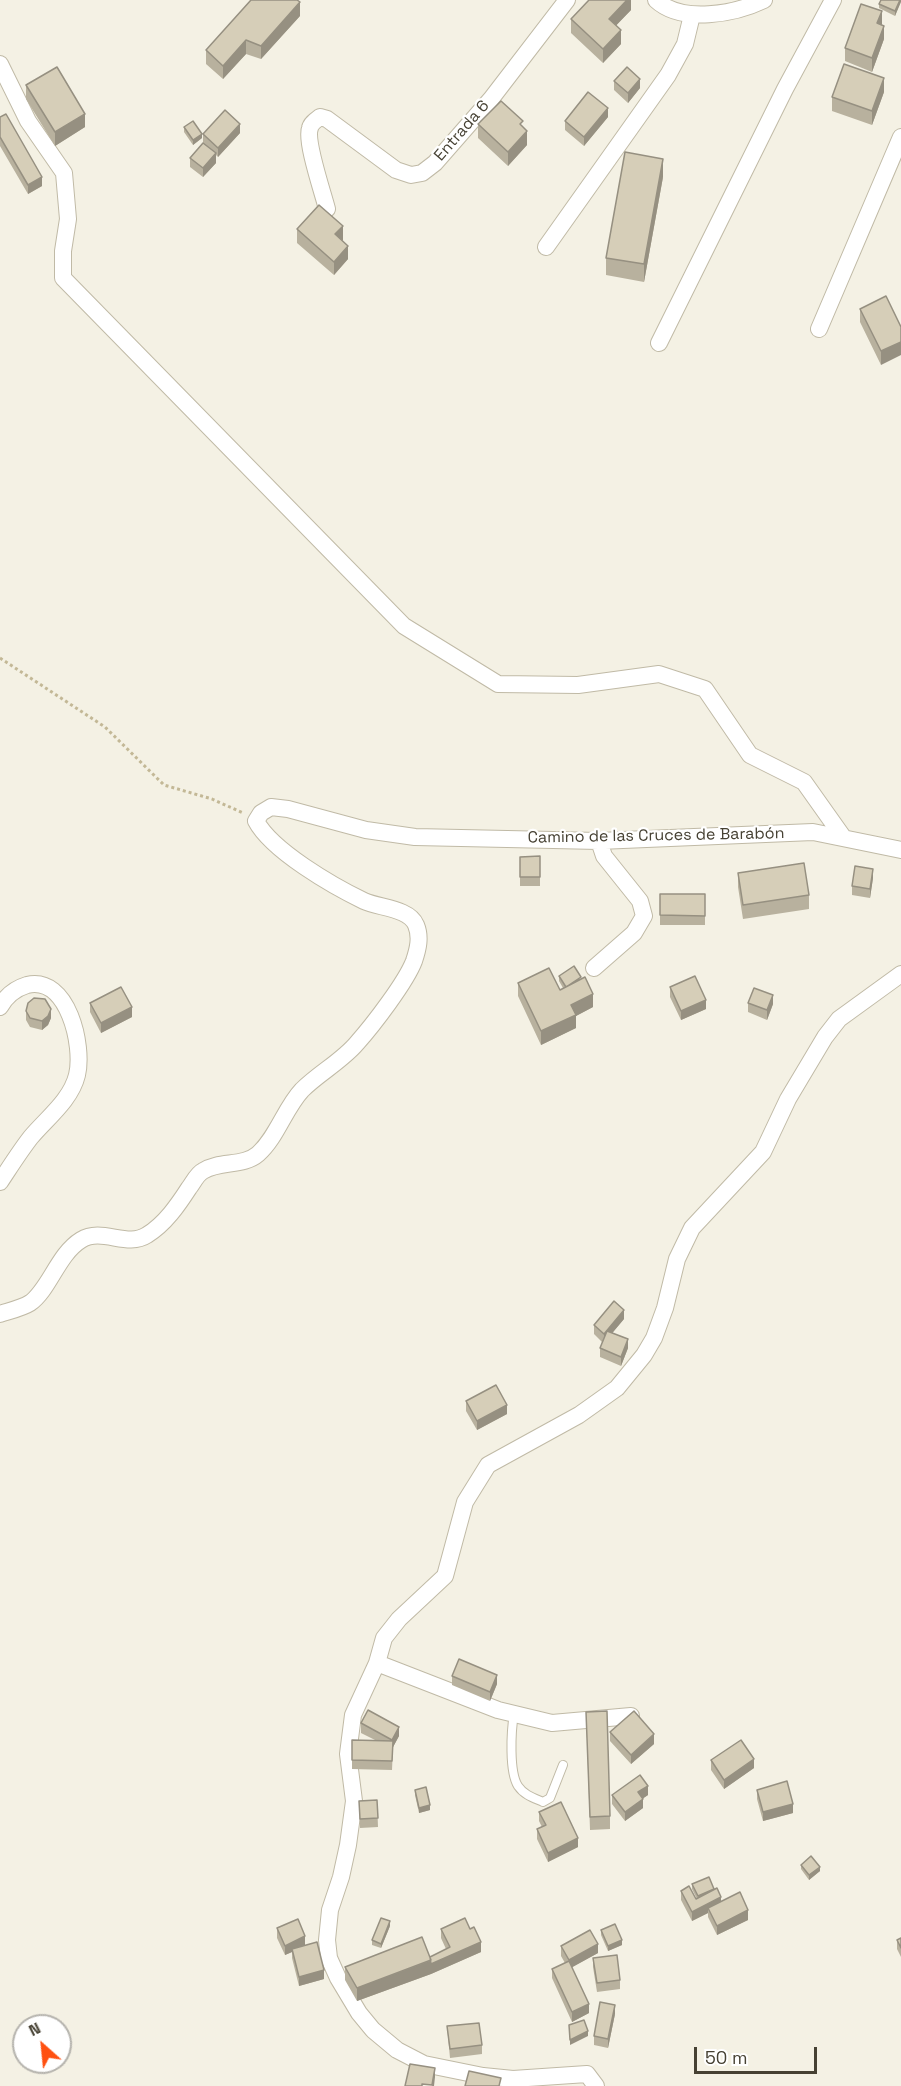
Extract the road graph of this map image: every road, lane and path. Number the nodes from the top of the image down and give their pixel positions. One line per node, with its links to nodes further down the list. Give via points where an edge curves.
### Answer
1 (567, 0): 8 (street, Entrada 6, via 490,99 422,173 411,175 396,170 327,119 315,120 309,128 310,145)
2 (656, 0): 5 (street)
3 (764, 0): 5 (street, via 723,13)
4 (833, 0): 11 (street)
5 (692, 15): 9 (street, via 685,44 668,75)
6 (0, 64): 14 (street, via 28,121 64,173 68,219 63,278 404,626 498,684 578,685 659,674 705,689 750,755 804,782)
7 (901, 137): 10 (street)
8 (327, 209)
9 (546, 247)
10 (819, 329)
11 (659, 343)
12 (0, 658): 13 (path, via 105,726 164,785 233,807)
13 (256, 821): 15 (street, Camino de las Cruces de Barabón, via 271,807 366,830 415,837); 21 (street, via 262,832 324,879 366,902 403,913 415,922 419,936 414,962 357,1044 301,1091 260,1152 249,1160 201,1171 174,1210 145,1237 93,1235 81,1240 30,1303)
14 (843, 837): 15 (street, Camino de las Cruces de Barabón, via 813,832); 16 (street, Camino de las Cruces de Barabón)
15 (599, 841): 17 (street, via 604,856 640,901 644,916 634,933)
16 (901, 850)
17 (594, 968)
18 (901, 974): 22 (street, via 839,1019 788,1099 763,1152 692,1228 677,1259 654,1338 617,1388 579,1415 488,1465 465,1502 445,1576 384,1638)
19 (0, 1007): 20 (street, via 6,996 36,983 56,992 74,1027 78,1046 77,1074 71,1091)
20 (0, 1182)
21 (0, 1314)
22 (377, 1664): 23 (street); 26 (street, via 353,1715 348,1754 354,1801 327,1940 329,1958 338,1978 373,2030 397,2050 424,2064 513,2079 587,2074)
23 (514, 1714): 24 (street, via 552,1723); 25 (lane, via 513,1774 518,1786 543,1802 550,1798)
24 (631, 1716)
25 (563, 1765)
26 (596, 2086)

